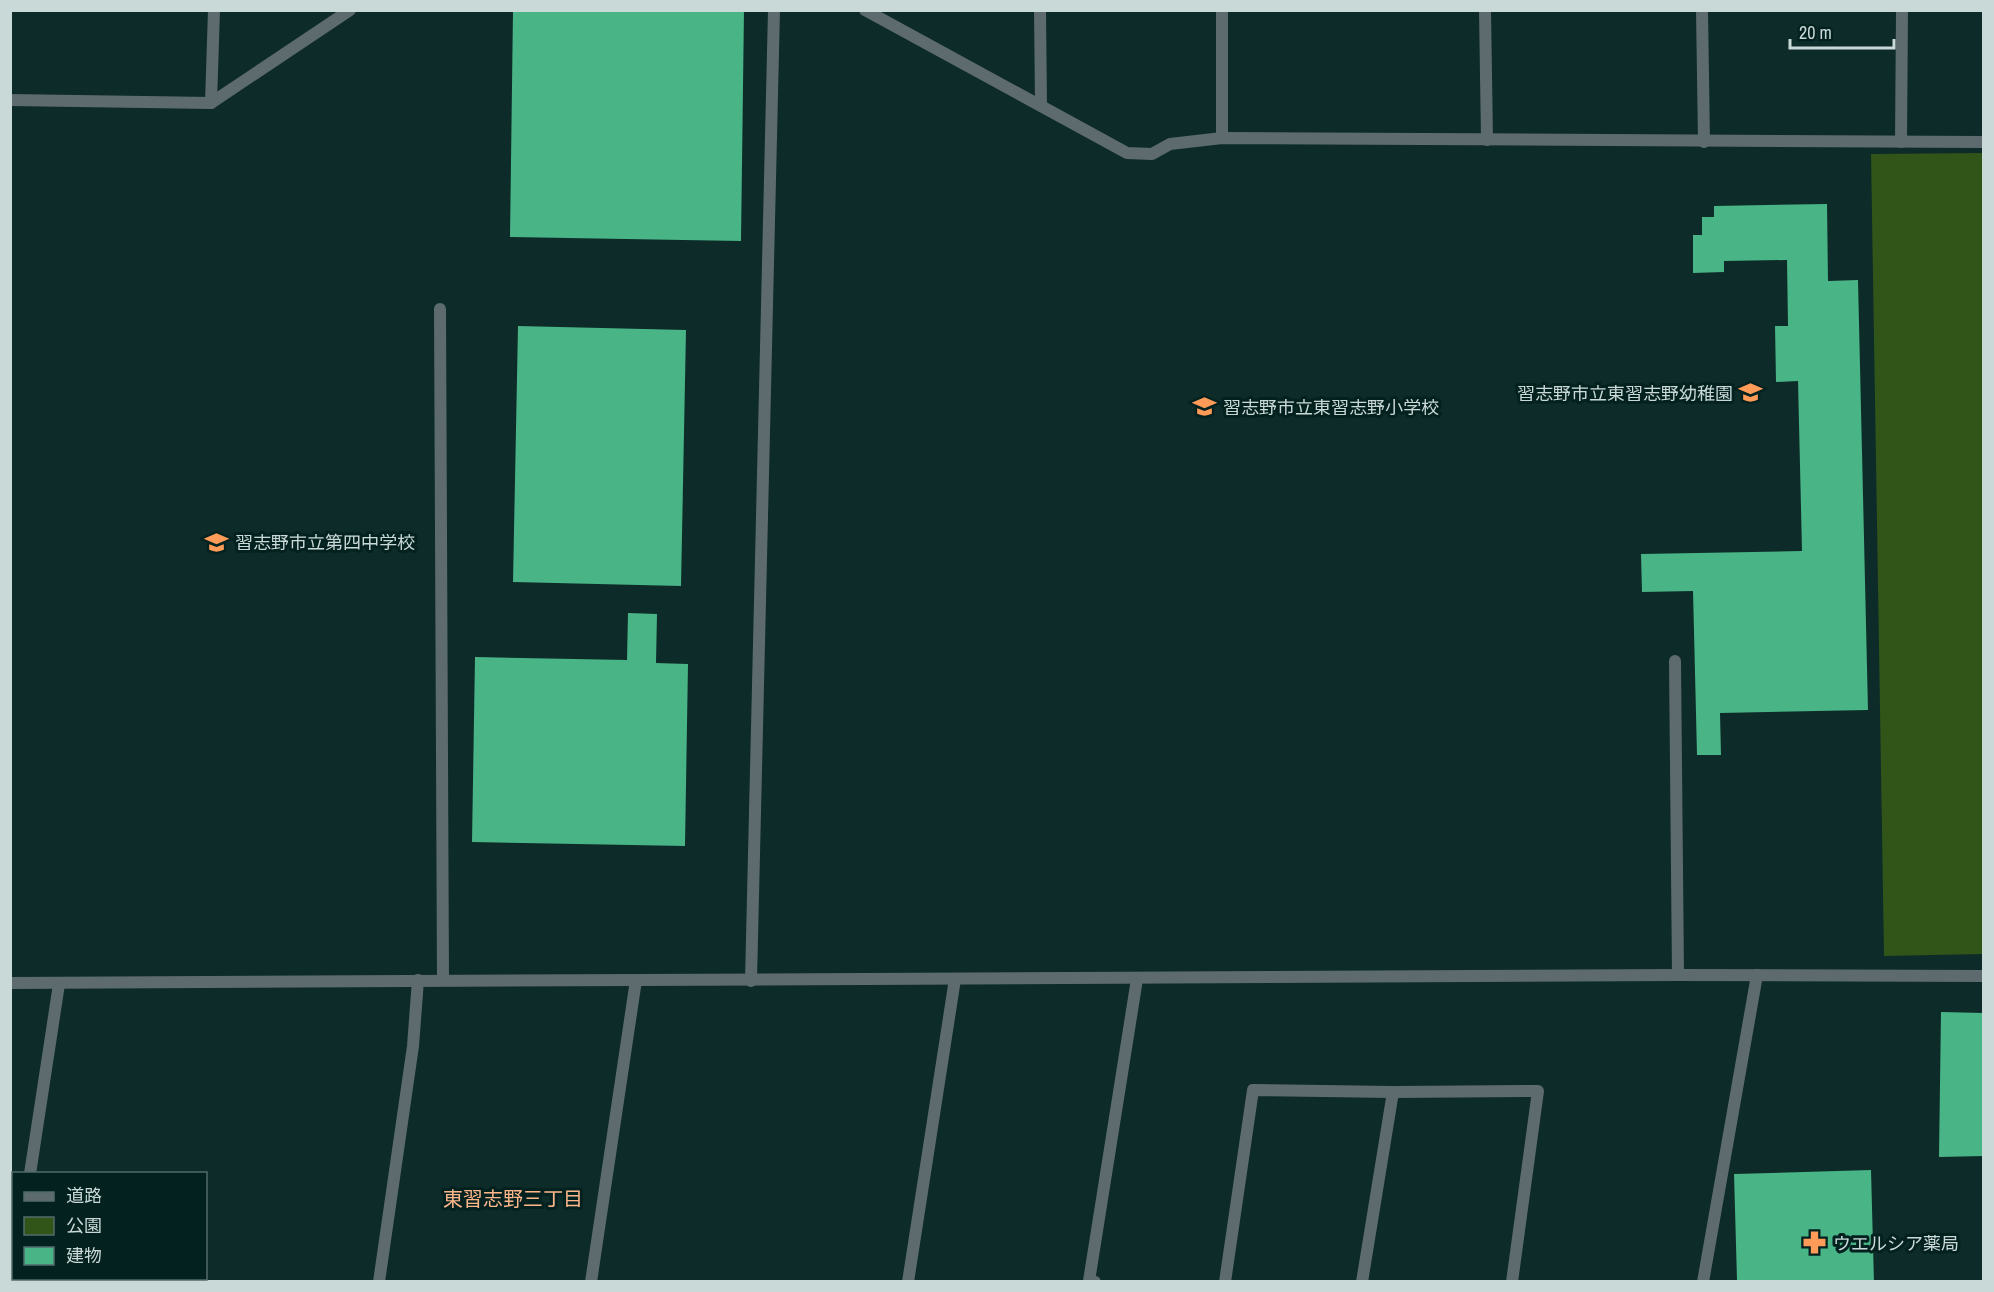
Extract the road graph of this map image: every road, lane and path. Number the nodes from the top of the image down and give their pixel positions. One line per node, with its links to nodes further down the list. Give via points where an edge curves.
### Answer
1 (214, 10): 11 (street)
2 (350, 10): 11 (street)
3 (774, 10): 28 (street)
4 (865, 10): 12 (street)
5 (1040, 10): 12 (street)
6 (1222, 10): 13 (street)
7 (1485, 10): 14 (street)
8 (1702, 10): 15 (street)
9 (1902, 10): 16 (street)
10 (10, 100): 11 (street)
11 (211, 103)
12 (1041, 106): 13 (street, via 1127,153 1152,154 1170,144)
13 (1222, 138): 14 (street)
14 (1487, 140): 15 (street)
15 (1704, 142): 16 (street)
16 (1901, 142): 17 (street)
17 (1983, 142)
18 (440, 309): 26 (street)
19 (1675, 661): 20 (street)
20 (1678, 975): 21 (street); 24 (street)
21 (1757, 975): 22 (street); 40 (street)
22 (1983, 976)
23 (955, 979): 24 (street); 28 (street); 35 (street)
24 (1137, 979): 36 (street, via 1089,1281)
25 (418, 980): 26 (street); 30 (street); 33 (street, via 413,1046)
26 (443, 980): 27 (street)
27 (636, 980): 28 (street); 34 (street)
28 (751, 981)
29 (10, 983): 30 (street)
30 (59, 984): 32 (street)
31 (1392, 1092): 37 (street, via 1253,1090); 38 (street); 39 (street, via 1538,1091)
32 (30, 1172)
33 (379, 1281)
34 (591, 1281)
35 (908, 1281)
36 (1095, 1281)
37 (1225, 1281)
38 (1362, 1281)
39 (1512, 1281)
40 (1703, 1281)

